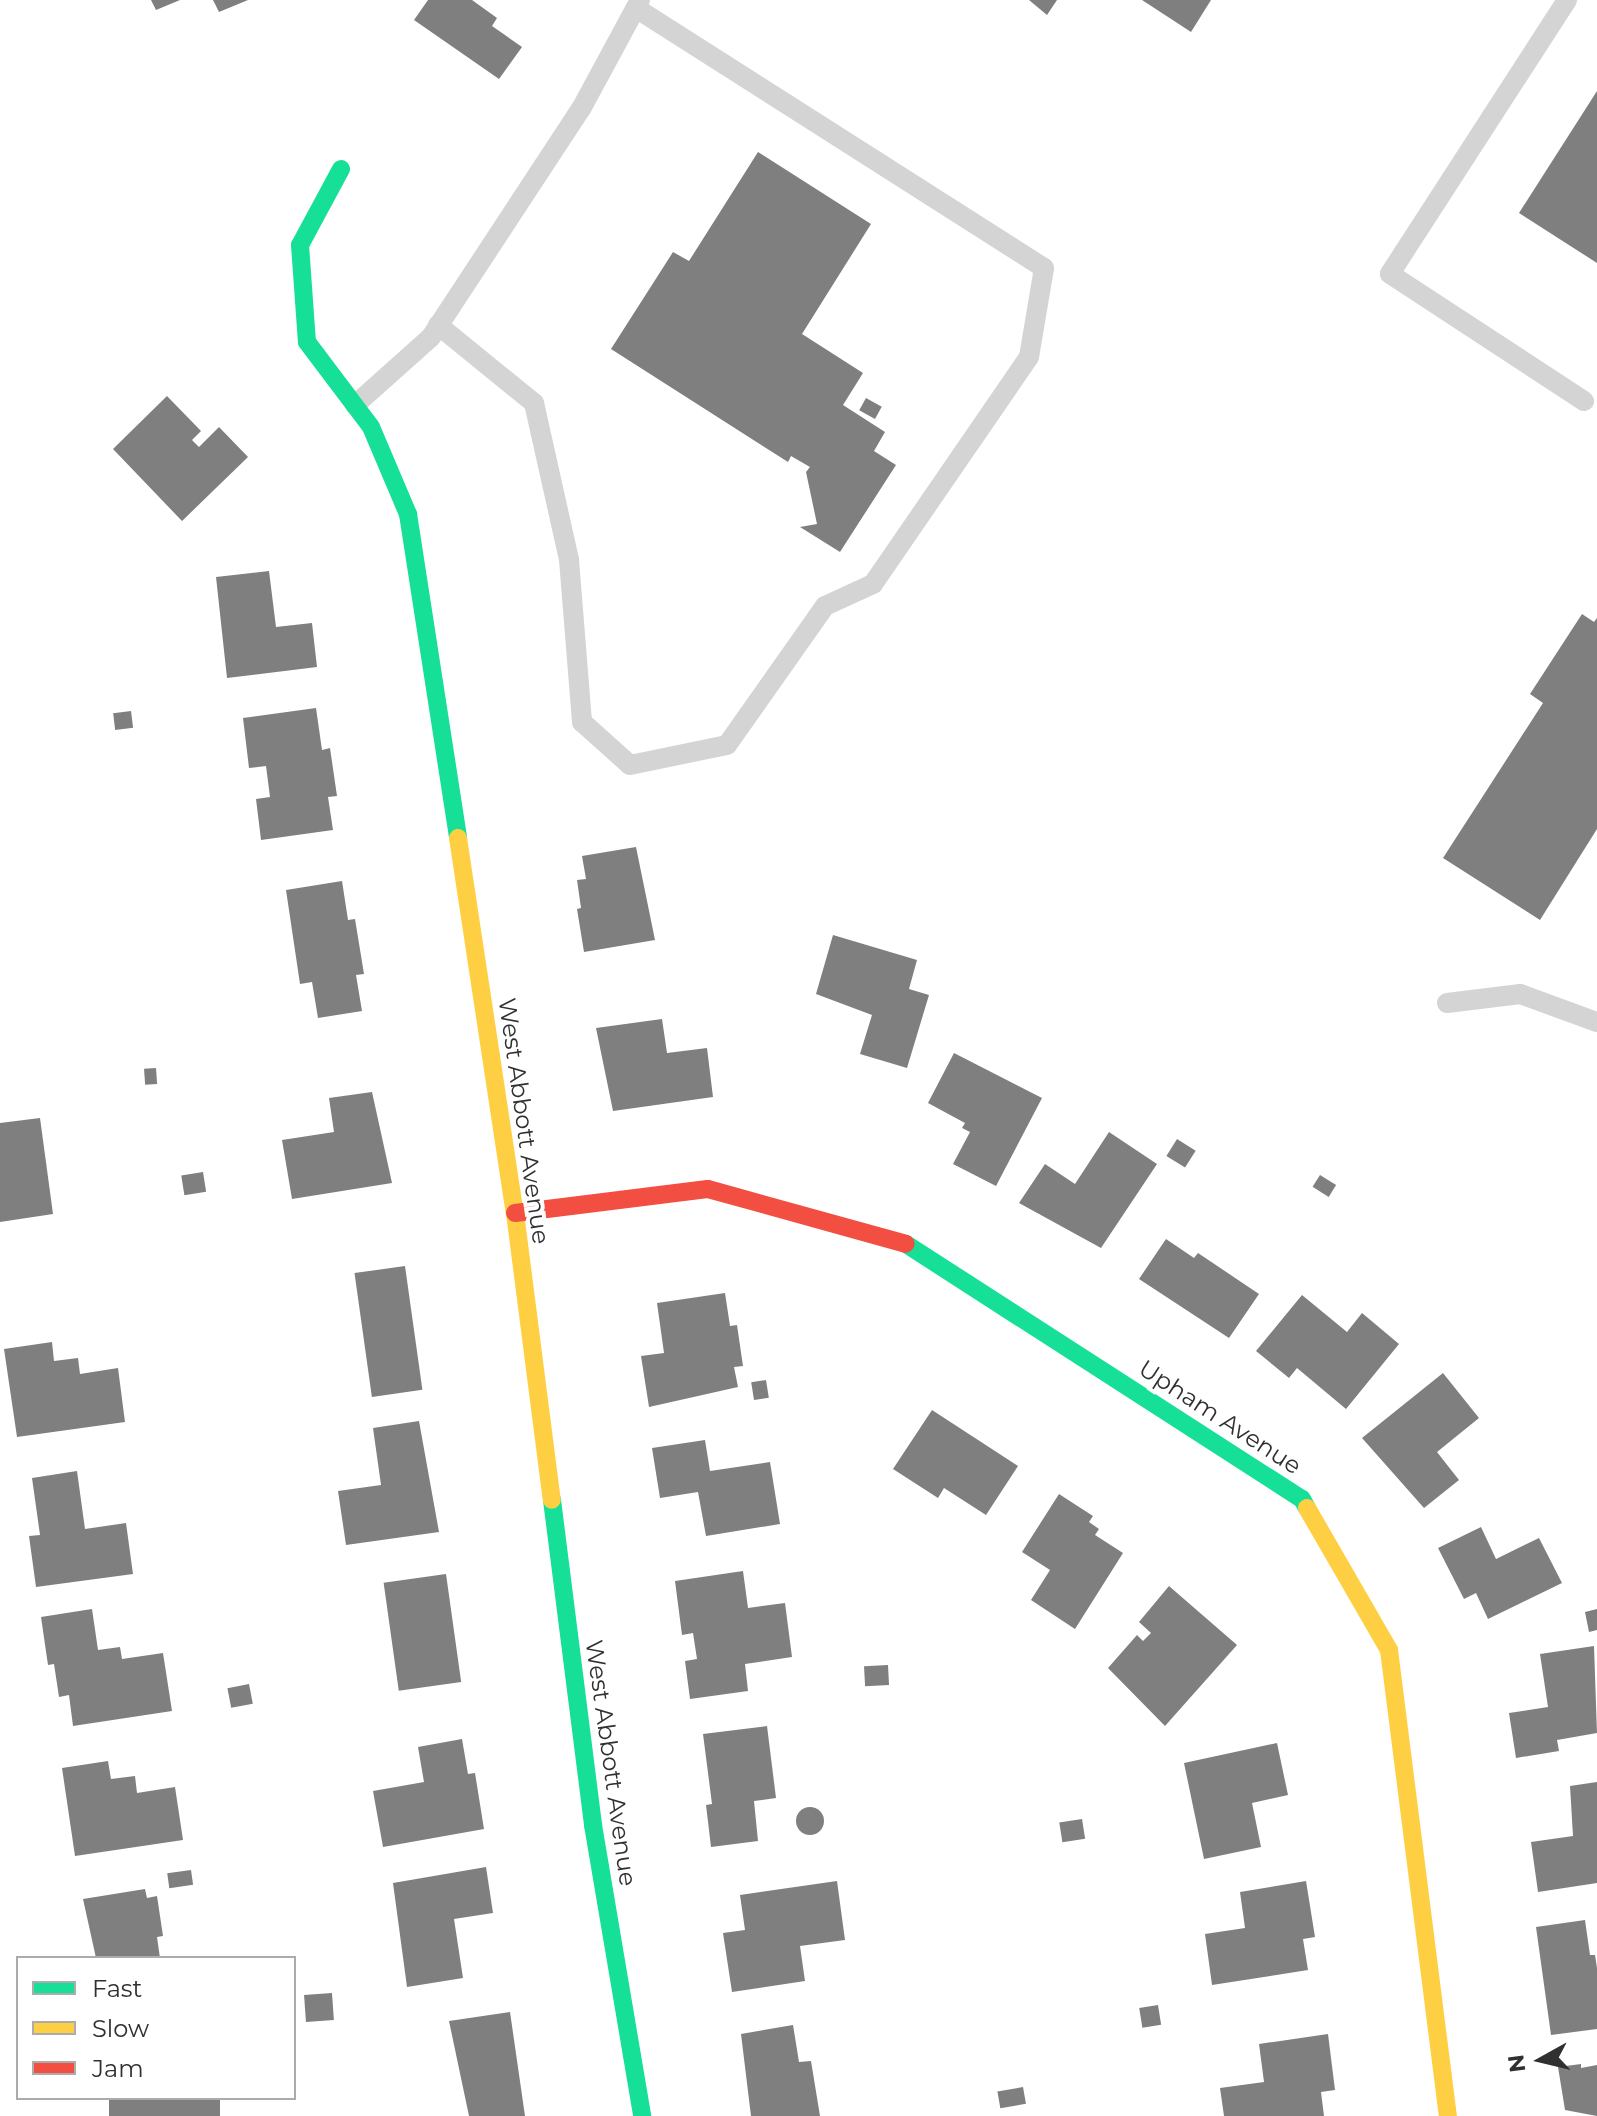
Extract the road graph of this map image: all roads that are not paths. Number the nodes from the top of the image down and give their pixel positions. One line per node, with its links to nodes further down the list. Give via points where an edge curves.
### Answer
1 (1567, 0): 5 (lane, via 1390,274)
2 (638, 4): 4 (lane, via 581,109); 4 (lane, via 1044,268 1029,357 873,584 825,606 727,745 630,765 582,722 569,560 534,403)
3 (341, 169): 6 (street, West Abbott Avenue, via 300,245 307,342)
4 (438, 325): 6 (lane)
5 (1584, 401)
6 (355, 405): 9 (street, West Abbott Avenue, via 371,427 408,514)
7 (1447, 1003): 8 (lane, via 1520,994)
8 (1597, 1022)
9 (515, 1213): 10 (street, West Abbott Avenue, via 593,1825); 11 (street, Upham Avenue, via 708,1189 915,1246 1302,1499 1389,1650)
10 (642, 2116)
11 (1448, 2116)

